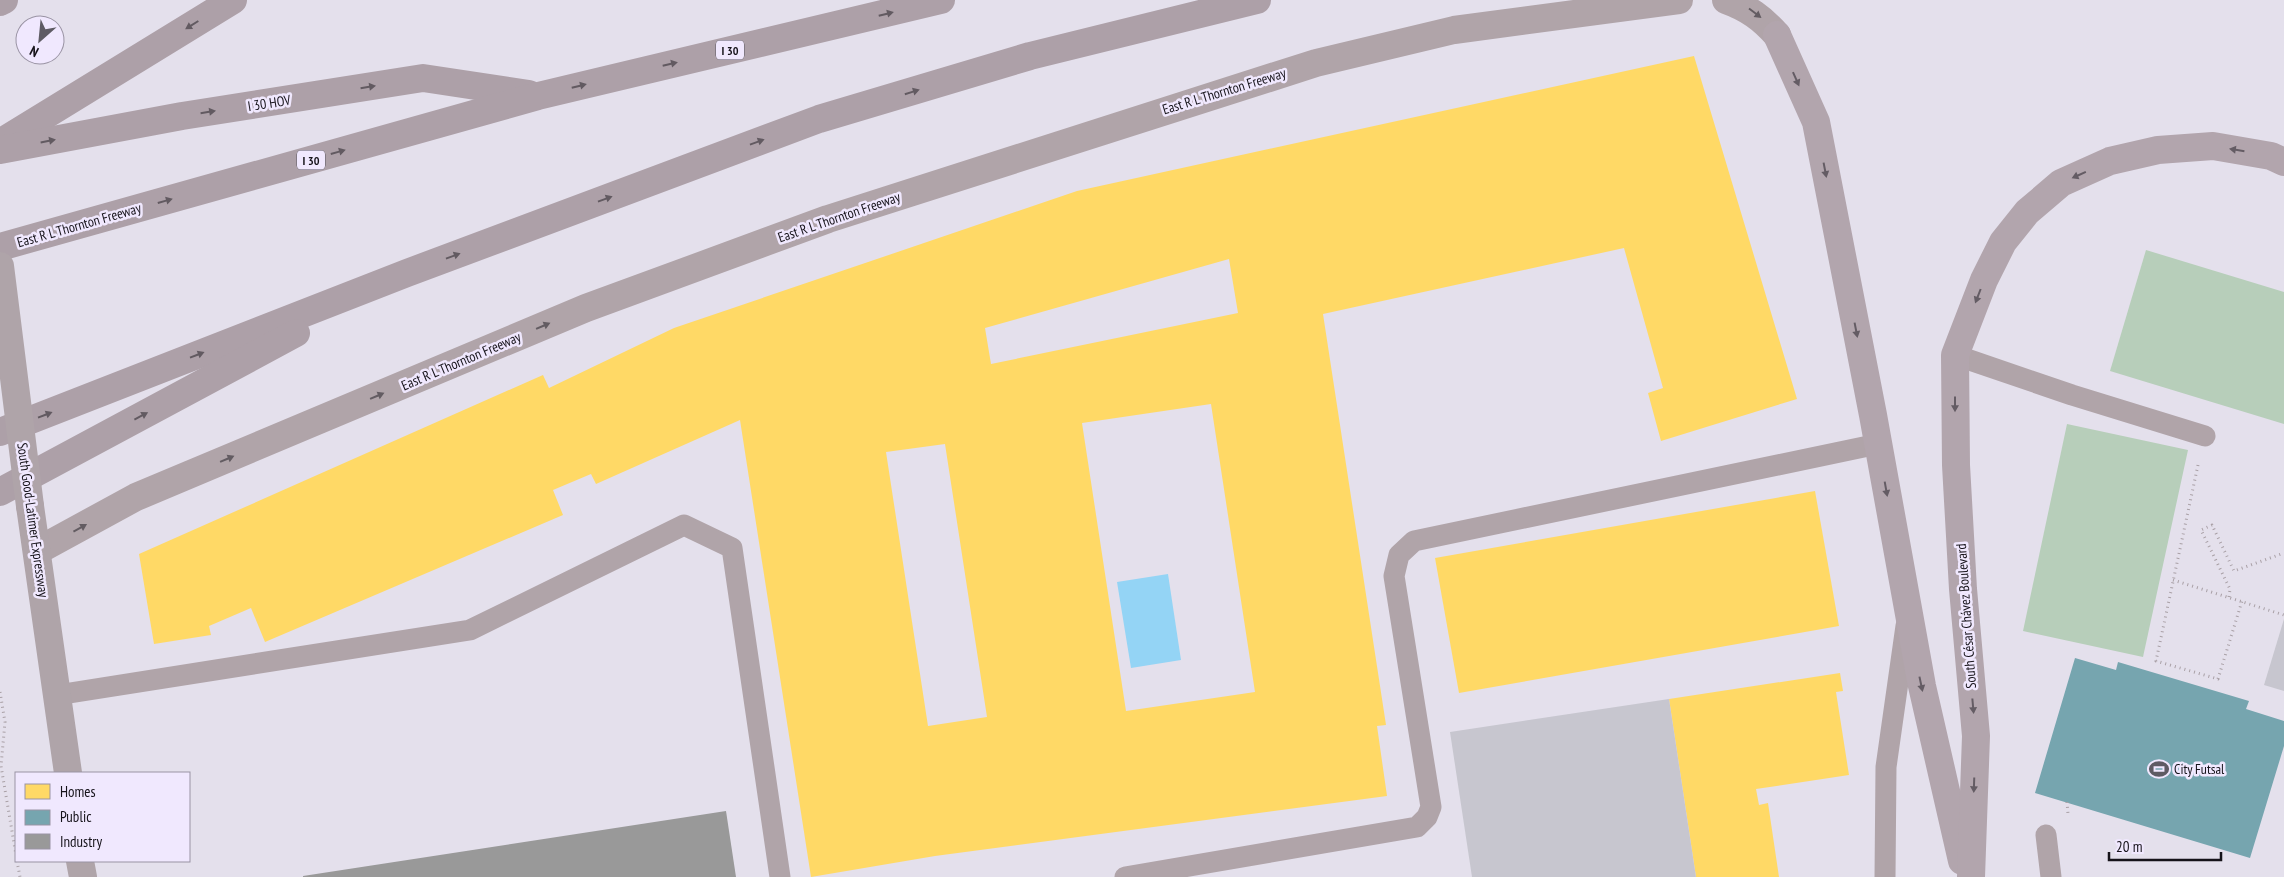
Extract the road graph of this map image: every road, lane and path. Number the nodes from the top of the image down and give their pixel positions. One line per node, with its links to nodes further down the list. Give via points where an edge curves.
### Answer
1 (4, 0): 7 (highway)
2 (233, 0): 10 (highway, one-way to 10)
3 (941, 0): 9 (highway, East R L Thornton Freeway / I 30, one-way to 3)
4 (1257, 0): 15 (highway, one-way to 4, via 819,120 1030,56)
5 (1679, 0): 21 (street, East R L Thornton Freeway, one-way to 5, via 136,497 577,312 828,219 1316,62 1454,30)
6 (1726, 0): 8 (street, one-way to 8, via 1748,8)
7 (0, 2)
8 (1777, 36): 19 (main road, one-way to 19, via 1816,122)
9 (538, 96): 11 (highway, I 30 HOV, one-way to 9, via 182,116 422,78); 13 (highway, East R L Thornton Freeway / I 30, one-way to 9)
10 (0, 143)
11 (0, 150)
12 (2284, 162): 16 (main road, one-way to 16, via 2271,156 2213,146 2158,150 2110,161 2061,183 2027,212 2003,242 1984,280)
13 (0, 247)
14 (0, 266): 21 (main road, South Good-Latimer Expressway, bridge)
15 (407, 273): 17 (highway, one-way to 15); 20 (highway, one-way to 15)
16 (1955, 355): 18 (lane); 41 (main road, South César Chávez Boulevard, one-way to 41, via 1956,465 1976,736)
17 (0, 432)
18 (2205, 436): 23 (path)
19 (1878, 444): 26 (main road, one-way to 26); 38 (lane, via 1414,541 1399,555 1394,576 1431,807 1427,817 1417,827)
20 (0, 492)
21 (37, 551): 29 (main road, South Good-Latimer Expressway)
22 (2284, 553): 24 (path, via 2234,571 2212,526 2201,530 2230,589)
23 (2173, 580): 24 (path); 25 (path, via 2156,661 2218,679)
24 (2229, 597): 25 (path)
25 (2242, 601): 27 (path)
26 (1908, 614): 39 (lane, via 1886,767); 40 (main road, one-way to 40)
27 (2284, 615)
28 (0, 692): 32 (path, via 5,722 1,766)
29 (57, 695): 30 (main road, South Good-Latimer Expressway); 37 (lane, via 470,630 684,525 732,548)
30 (68, 772)
31 (2046, 835): 42 (lane)
32 (15, 849)
33 (17, 862): 35 (path)
34 (80, 862): 36 (main road)
35 (20, 877)
36 (83, 877)
37 (780, 877)
38 (1125, 877)
39 (1885, 877)
40 (1965, 877)
41 (1971, 877)
42 (2051, 877)

